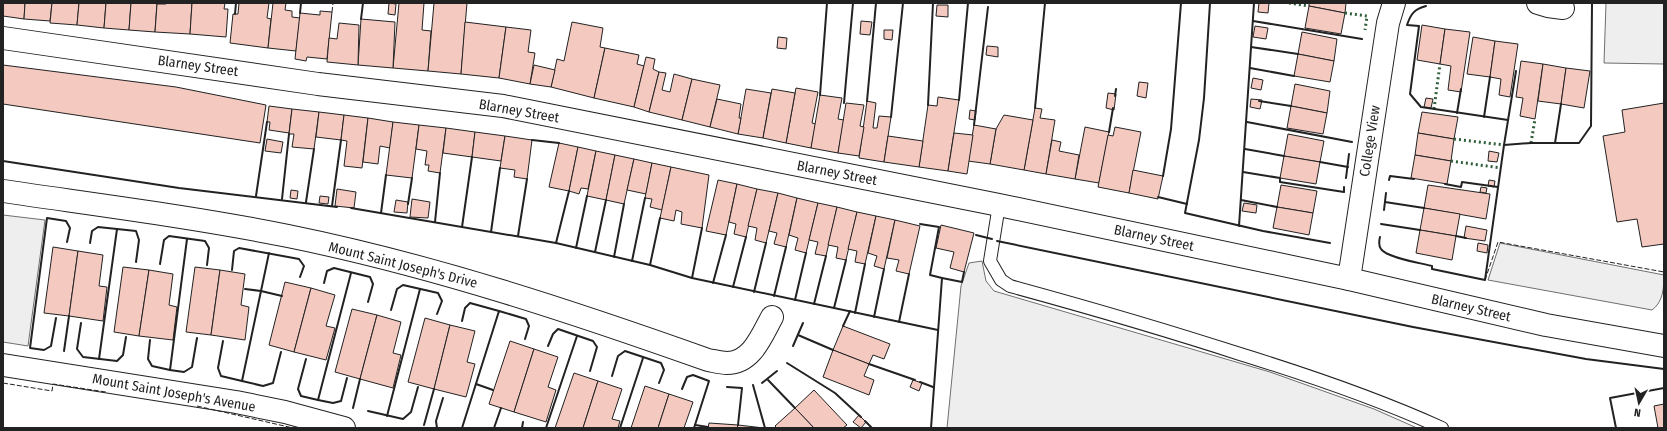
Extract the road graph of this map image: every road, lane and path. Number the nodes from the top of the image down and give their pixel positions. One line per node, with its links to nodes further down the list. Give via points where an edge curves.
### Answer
1 (1394, 3): 7 (street, College View, via 1388,23)
2 (1538, 3): 3 (street)
3 (1563, 8)
4 (3, 38): 6 (street, Blarney Street, via 318,84 502,106)
5 (3, 191): 8 (street, Mount Saint Joseph's Drive, via 232,226 345,249 458,278 728,363 743,358 756,346)
6 (999, 205): 7 (street, Blarney Street); 12 (lane, via 990,261 1001,280 1010,286 1097,310 1346,388)
7 (1349, 279): 9 (street, Blarney Street, via 1546,325)
8 (772, 317)
9 (1664, 346)
10 (3, 365): 11 (street, Mount Saint Joseph's Avenue, via 236,402)
11 (344, 428)
12 (1442, 428)

